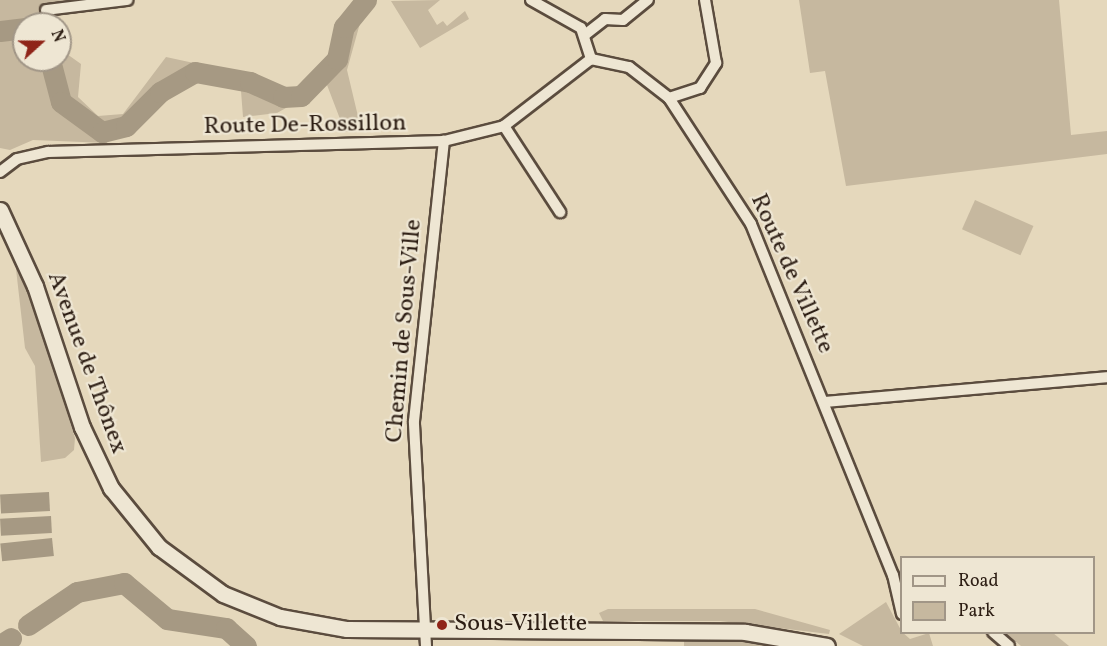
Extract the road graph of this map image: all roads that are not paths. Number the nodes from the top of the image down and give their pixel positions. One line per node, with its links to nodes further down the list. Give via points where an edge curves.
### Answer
1 (128, 0): 5 (street)
2 (531, 0): 6 (street, via 574,21)
3 (648, 0): 6 (street, via 623,20 605,19)
4 (705, 0): 8 (street, via 716,63 700,88)
5 (46, 10)
6 (586, 34): 7 (street)
7 (591, 59): 8 (street, Route de Villette, via 629,67); 9 (street, Route De-Rossillon)
8 (669, 98): 15 (street, Route de Villette, via 751,224)
9 (504, 126): 10 (street, Route De-Rossillon); 13 (street)
10 (444, 141): 11 (street, Route De-Rossillon, via 48,152 18,159); 18 (street, Chemin de Sous-Ville, via 414,421)
11 (0, 172)
12 (0, 210): 18 (main road, Avenue de Thônex, via 34,286 96,461 153,541 204,582 280,617)
13 (560, 212)
14 (1107, 377): 15 (street)
15 (824, 402): 16 (street, Route de Villette, via 893,575)
16 (900, 605)
17 (994, 634): 20 (street)
18 (425, 639): 19 (main road, Avenue de Thônex, via 746,632)
19 (827, 646)
20 (1009, 646)

